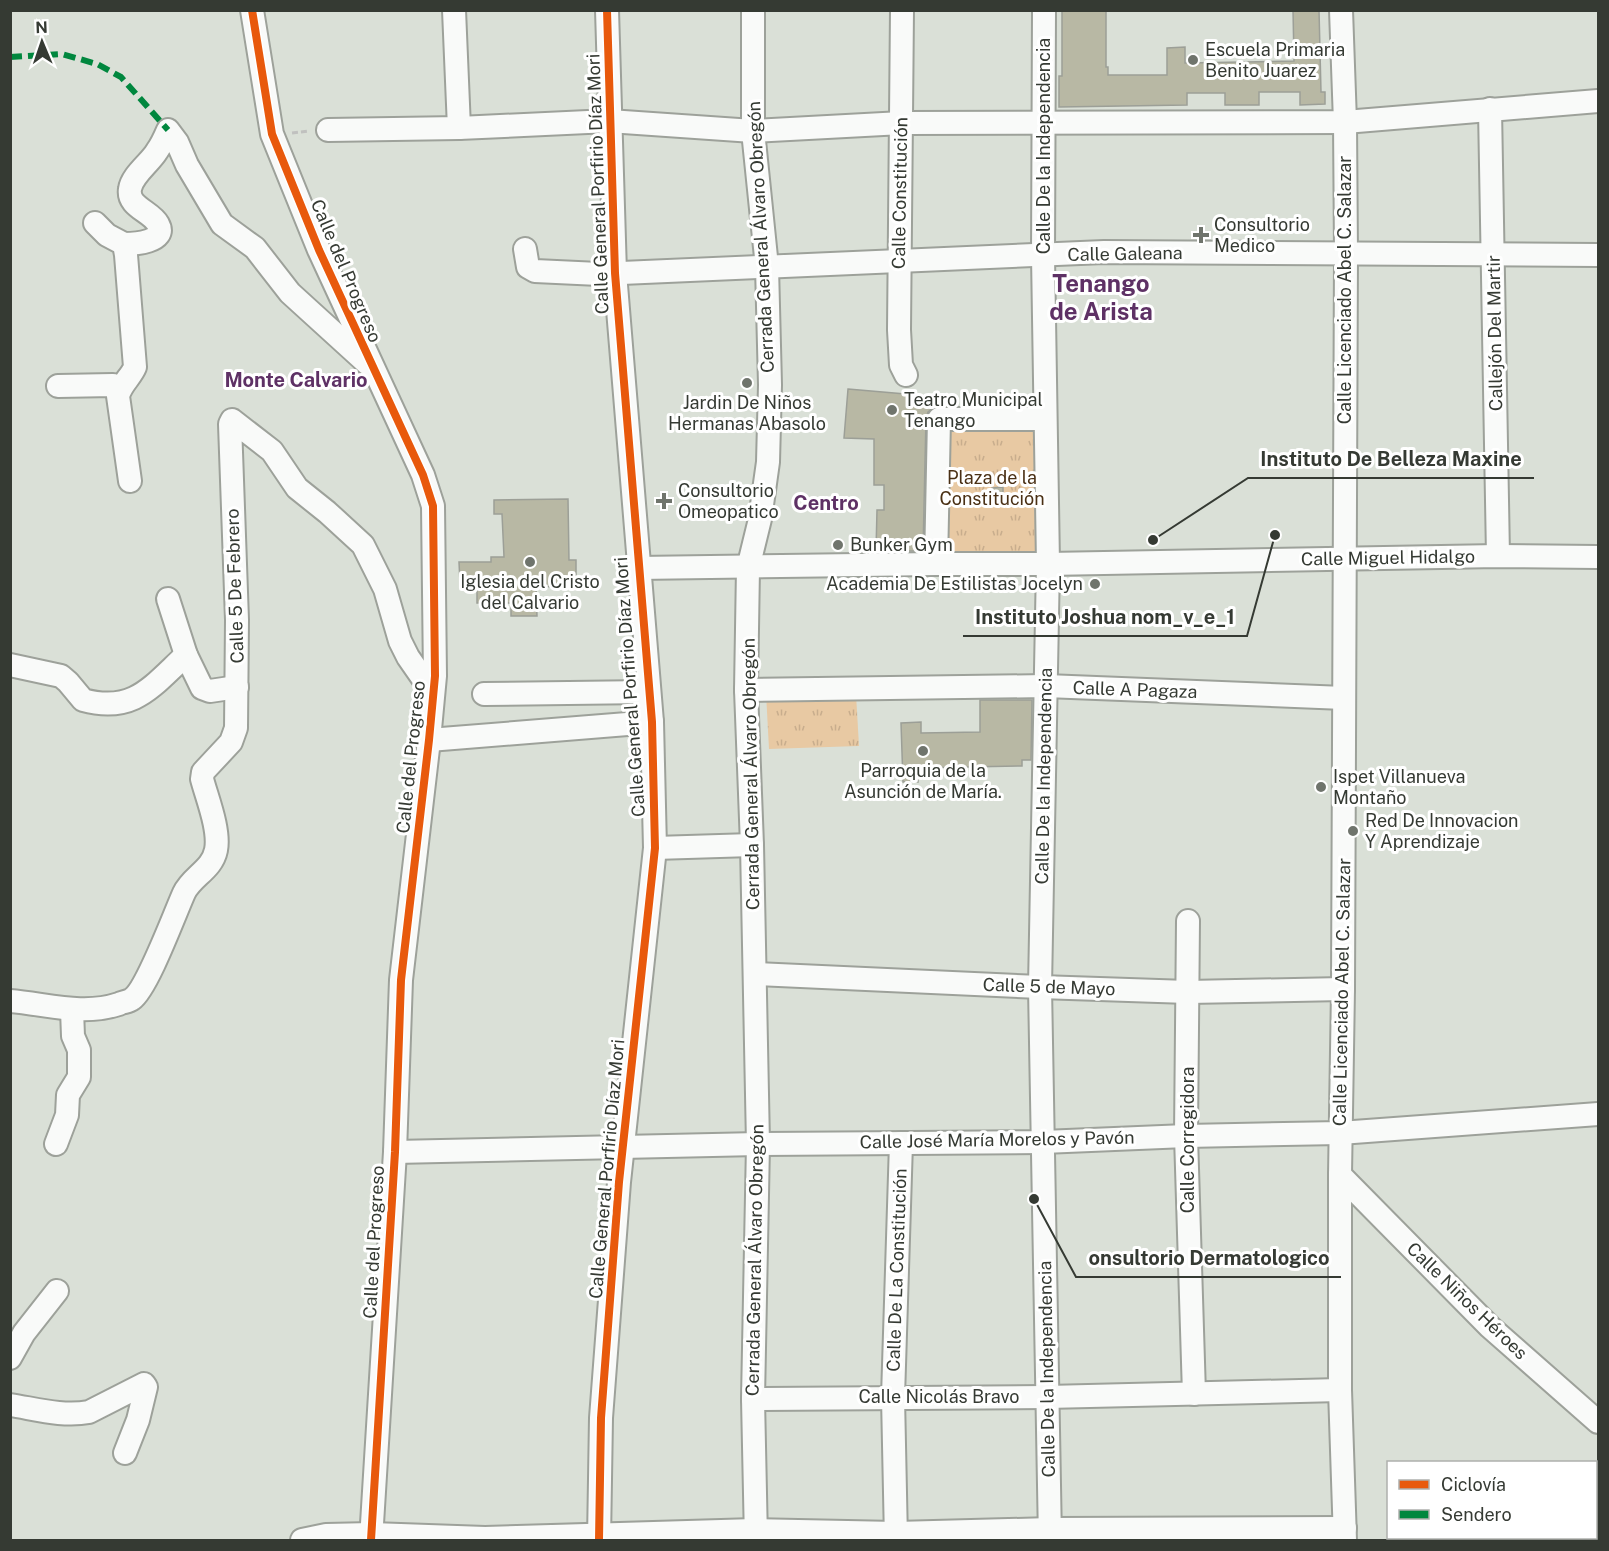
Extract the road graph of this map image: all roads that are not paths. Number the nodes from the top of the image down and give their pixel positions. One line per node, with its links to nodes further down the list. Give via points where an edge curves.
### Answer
1 (252, 10): 27 (street, Calle del Progreso, via 272,134)
2 (454, 10): 14 (street)
3 (607, 10): 10 (street, Calle General Porfirio Díaz Mori)
4 (753, 10): 16 (street, Cerrada General Álvaro Obregón)
5 (902, 10): 12 (street, Calle Constitución)
6 (1044, 10): 13 (street, Calle De la Independencia)
7 (1341, 10): 11 (street, Calle Licenciado Abel C. Salazar)
8 (1599, 101): 9 (street)
9 (1490, 109): 11 (street); 23 (street, Callejón Del Martir)
10 (609, 121): 14 (street); 16 (street); 26 (street, Calle General Porfirio Díaz Mori)
11 (1345, 122): 13 (street); 20 (street, Calle Licenciado Abel C. Salazar)
12 (902, 123): 13 (street); 16 (street); 24 (street, Calle Constitución)
13 (1044, 123): 22 (street, Calle De la Independencia)
14 (459, 128): 15 (street)
15 (328, 130)
16 (753, 131): 25 (street, Cerrada General Álvaro Obregón)
17 (95, 223): 18 (street)
18 (124, 244): 27 (street, via 148,242 157,236 158,223 135,204 129,191 168,130 222,224 255,248 290,293); 30 (street, via 135,367)
19 (525, 249): 26 (street, Calle Galeana, via 528,267 535,271)
20 (1346, 254): 22 (street, Calle Galeana, via 1104,252); 23 (street, Calle Galeana); 35 (street, Calle Licenciado Abel C. Salazar)
21 (1599, 255): 23 (street, Calle Galeana)
22 (1043, 256): 24 (street, Calle Galeana); 31 (street, Calle De la Independencia)
23 (1494, 256): 33 (street, Callejón Del Martir)
24 (899, 261): 25 (street, Calle Galeana); 28 (street, Calle Constitución, via 901,365)
25 (767, 267): 26 (street, Calle Galeana); 39 (street, Cerrada General Álvaro Obregón, via 768,462)
26 (615, 273): 38 (street, Calle General Porfirio Díaz Mori)
27 (372, 367): 47 (street, Calle del Progreso, via 423,475 433,506)
28 (906, 375)
29 (58, 386): 30 (street, via 113,385)
30 (120, 389): 32 (street, via 119,409)
31 (1045, 419): 36 (street, via 939,419); 37 (street, Calle De la Independencia)
32 (130, 481)
33 (1498, 556): 34 (street, Calle Miguel Hidalgo); 35 (street, Calle Miguel Hidalgo)
34 (1599, 557)
35 (1344, 558): 37 (street, Calle Miguel Hidalgo); 49 (street, Calle Licenciado Abel C. Salazar)
36 (936, 564): 37 (street, Calle Miguel Hidalgo); 39 (street, Calle Miguel Hidalgo)
37 (1048, 564): 43 (street, Calle De la Independencia)
38 (638, 568): 39 (street, Calle Miguel Hidalgo); 46 (street, Calle General Porfirio Díaz Mori)
39 (748, 568): 45 (street, Cerrada General Álvaro Obregón)
40 (168, 599): 41 (street)
41 (186, 655): 42 (street, via 147,690 122,703 83,700 61,676); 44 (street, via 202,688 210,691)
42 (10, 665)
43 (1046, 686): 45 (street, Calle A Pagaza); 49 (street, Calle A Pagaza); 56 (street, Calle De la Independencia)
44 (237, 687): 47 (street, Calle 5 De Febrero, via 232,420 272,451 297,489 363,545 385,590 400,641); 60 (street, Calle 5 De Febrero, via 234,737 203,772 216,840 210,866 191,881 172,926 132,999 104,1009)
45 (746, 690): 52 (street, Cerrada General Álvaro Obregón)
46 (649, 692): 48 (street); 50 (street, Calle General Porfirio Díaz Mori)
47 (433, 693): 51 (street, Calle del Progreso)
48 (484, 694)
49 (1344, 698): 57 (street, Calle Licenciado Abel C. Salazar)
50 (652, 722): 51 (street); 53 (street, Calle General Porfirio Díaz Mori)
51 (429, 740): 69 (street, Calle del Progreso, via 401,980)
52 (752, 845): 53 (street); 55 (street, Cerrada General Álvaro Obregón)
53 (655, 848): 68 (street, Calle General Porfirio Díaz Mori)
54 (1188, 921): 58 (street, Calle Corregidora)
55 (756, 974): 56 (street, Calle 5 de Mayo); 67 (street, Cerrada General Álvaro Obregón)
56 (1040, 987): 58 (street, Calle 5 de Mayo); 64 (street, Calle De la Independencia)
57 (1342, 989): 58 (street, Calle 5 de Mayo); 62 (street, Calle Licenciado Abel C. Salazar)
58 (1188, 992): 63 (street, Calle Corregidora)
59 (10, 1001): 60 (street)
60 (72, 1010): 66 (street, via 79,1077 68,1095 67,1115)
61 (1599, 1114): 62 (street, Calle José María Morelos y Pavón)
62 (1340, 1133): 63 (street, Calle José María Morelos y Pavón); 70 (street, Calle Licenciado Abel C. Salazar)
63 (1186, 1136): 64 (street, Calle José María Morelos y Pavón); 74 (street, Calle Corregidora)
64 (1043, 1142): 65 (street, Calle José María Morelos y Pavón); 76 (street, Calle De la Independencia)
65 (901, 1143): 67 (street, Calle José María Morelos y Pavón); 75 (street, Calle De La Constitución)
66 (56, 1144)
67 (758, 1144): 68 (street, Calle José María Morelos y Pavón); 77 (street, Cerrada General Álvaro Obregón)
68 (622, 1147): 69 (street, Calle José María Morelos y Pavón); 85 (street, Calle General Porfirio Díaz Mori, via 602,1418)
69 (395, 1152): 84 (street, Calle del Progreso)
70 (1340, 1175): 73 (street, Calle Licenciado Abel C. Salazar); 79 (street, Calle Niños Héroes, via 1490,1327)
71 (57, 1291): 72 (street)
72 (10, 1358)
73 (1340, 1390): 74 (street, Calle Nicolás Bravo); 81 (street, Calle Licenciado Abel C. Salazar)
74 (1194, 1394): 76 (street, Calle Nicolás Bravo)
75 (893, 1397): 76 (street, Calle Nicolás Bravo); 77 (street, Calle Nicolás Bravo); 86 (street, Calle De La Constitución)
76 (1047, 1397): 83 (street, Calle De la Independencia)
77 (753, 1399): 82 (street, Cerrada General Álvaro Obregón)
78 (10, 1405): 80 (street, via 79,1414 144,1384 142,1407)
79 (1599, 1422)
80 (125, 1453)
81 (1345, 1534): 83 (street)
82 (755, 1535): 85 (street); 86 (street)
83 (1051, 1535): 86 (street)
84 (372, 1537): 87 (street, via 326,1535); 88 (street)
85 (599, 1537): 88 (street)
86 (896, 1537)
87 (306, 1539)
88 (485, 1539)

